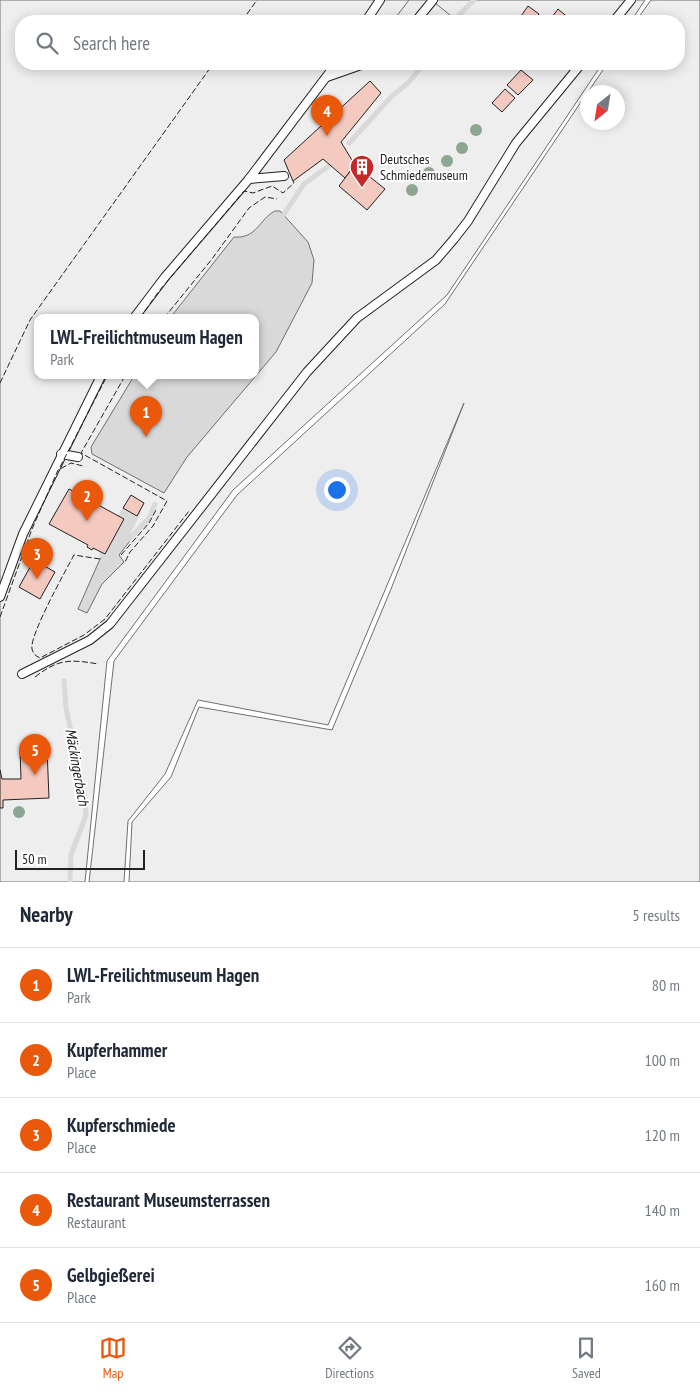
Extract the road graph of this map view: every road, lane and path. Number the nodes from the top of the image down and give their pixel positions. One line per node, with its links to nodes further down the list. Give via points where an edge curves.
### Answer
1 (380, 0): 4 (lane)
2 (433, 0): 5 (lane)
3 (631, 0): 6 (lane)
4 (370, 15)
5 (421, 15)
6 (619, 15)
7 (332, 70): 10 (lane)
8 (347, 70): 10 (lane)
9 (576, 70): 18 (lane, via 516,143 454,239 436,260 357,318 307,372 110,624 90,640)
10 (327, 77): 12 (lane)
11 (284, 176): 12 (lane)
12 (248, 179): 13 (lane, via 164,276)
13 (137, 314)
14 (99, 379): 15 (lane)
15 (61, 454): 16 (lane); 17 (lane)
16 (78, 457)
17 (0, 596)
18 (22, 674)

